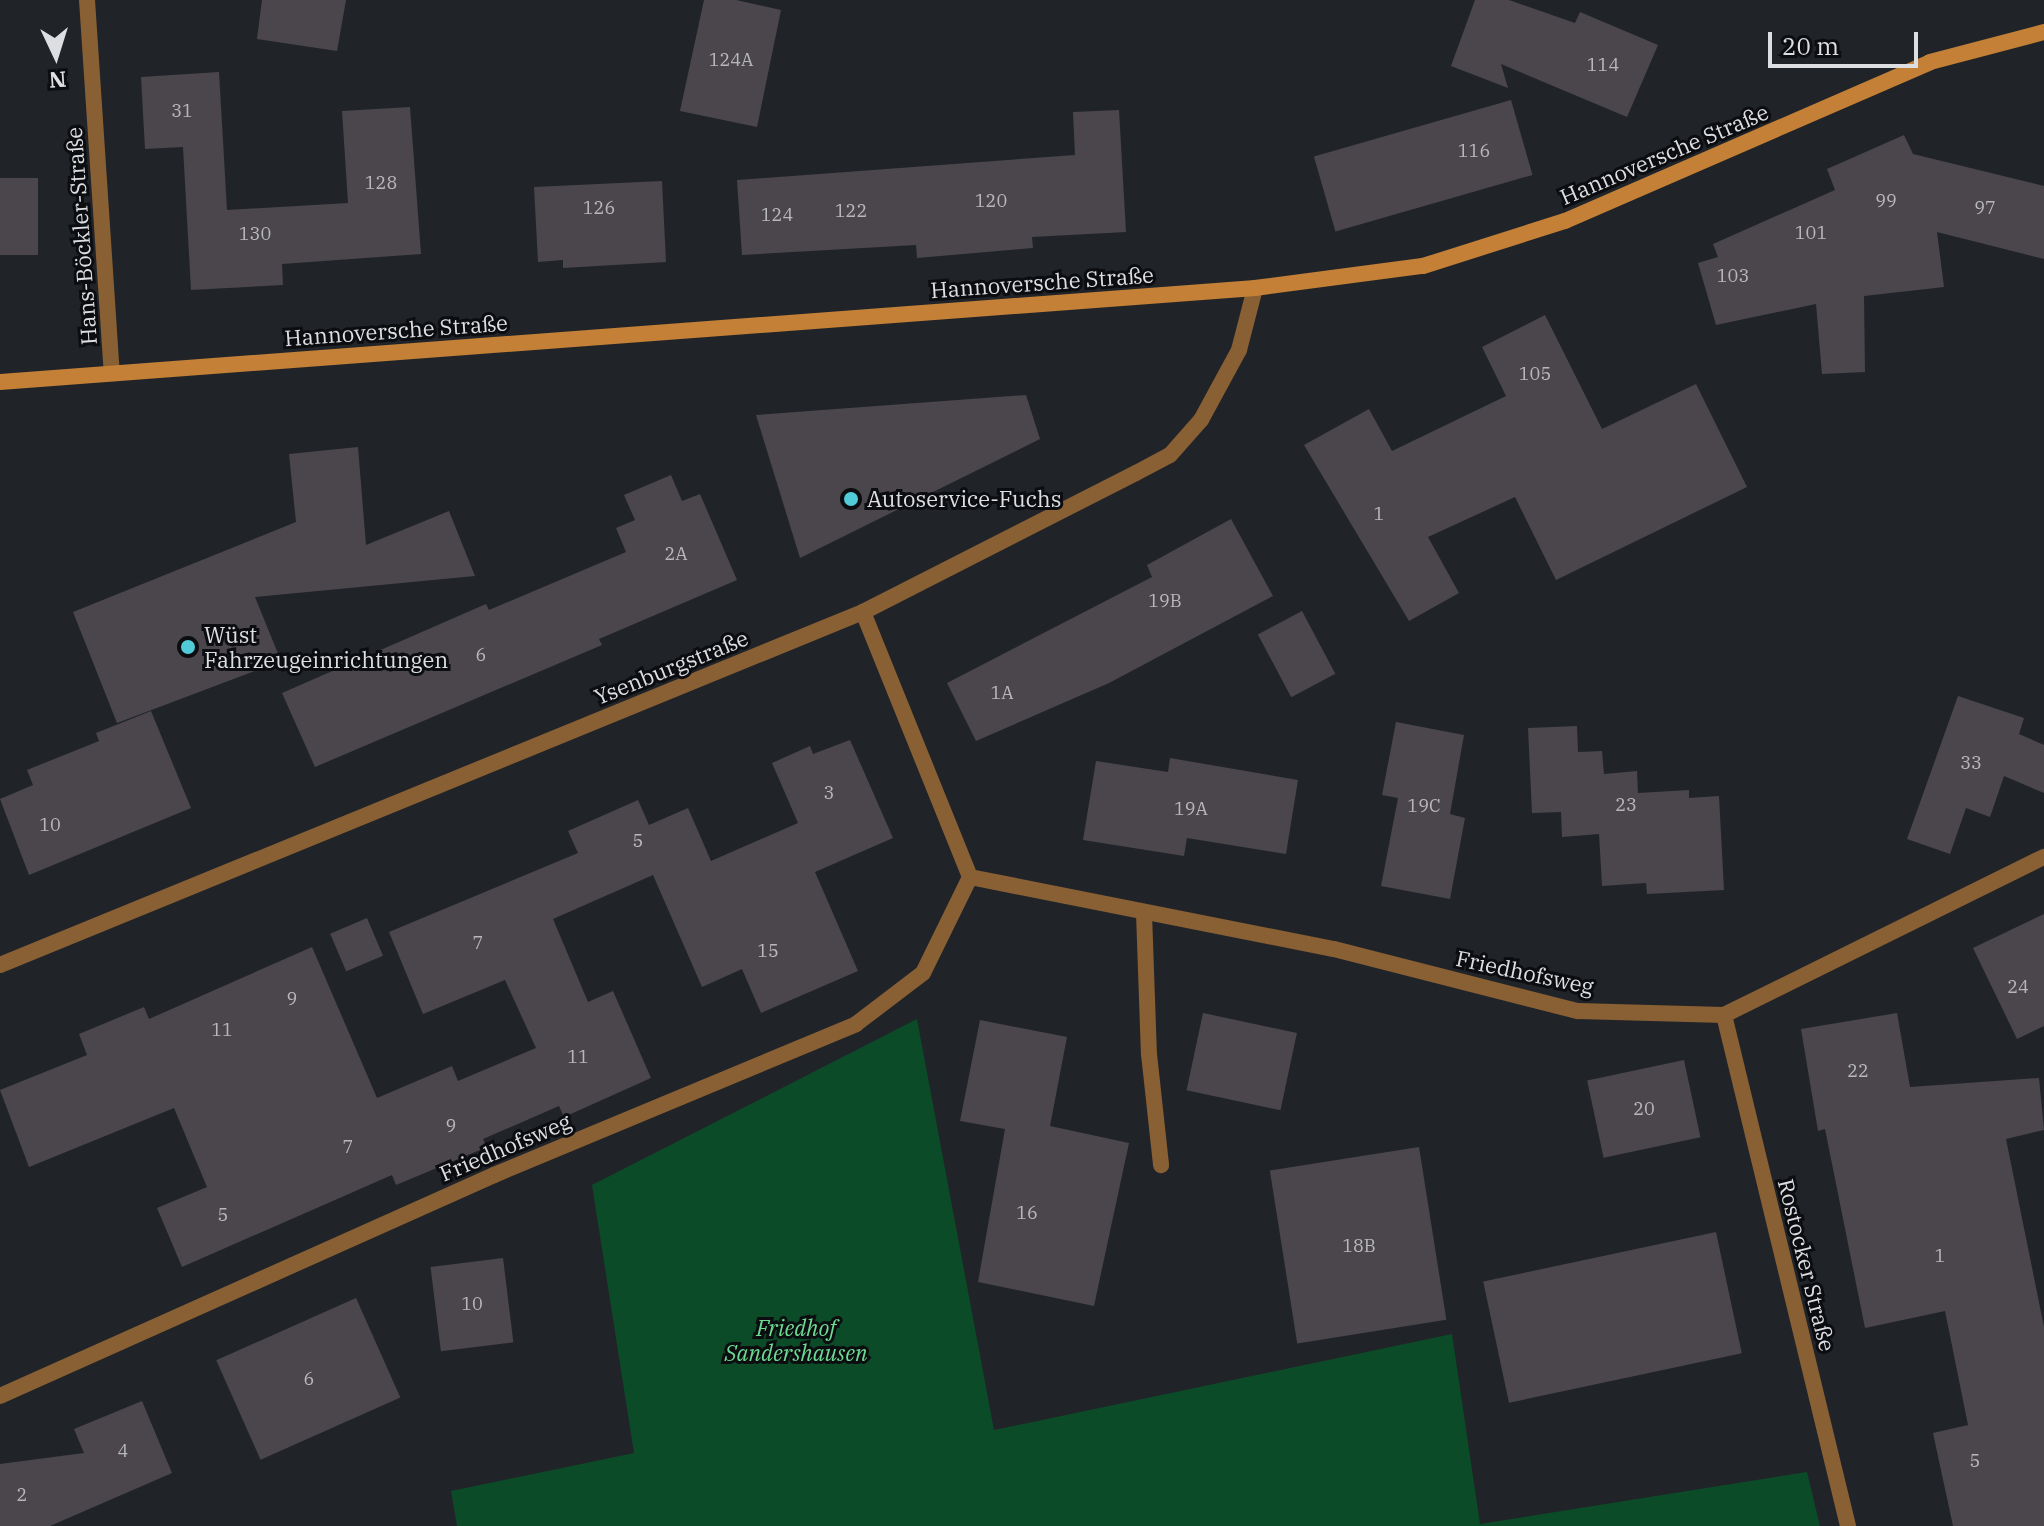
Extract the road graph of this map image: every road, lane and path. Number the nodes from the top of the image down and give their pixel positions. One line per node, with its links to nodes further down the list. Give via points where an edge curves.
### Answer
1 (87, 0): 4 (street, Hans-Böckler-Straße)
2 (2044, 32): 3 (main road, Hannoversche Straße, via 1930,62 1565,221 1423,266)
3 (1255, 288): 4 (main road, Hannoversche Straße); 6 (street, Ysenburgstraße, via 1249,320 1225,381 1170,455)
4 (112, 373): 5 (main road, Hannoversche Straße)
5 (0, 382)
6 (863, 612): 8 (street); 10 (street, Ysenburgstraße)
7 (2044, 857): 11 (street, Friedhofsweg)
8 (970, 877): 9 (street, Friedhofsweg); 13 (street, Friedhofsweg, via 923,973 856,1024 494,1175)
9 (1144, 913): 11 (street, Friedhofsweg, via 1334,949 1578,1011); 12 (street, via 1149,1054)
10 (0, 965)
11 (1724, 1015): 14 (street, Rostocker Straße)
12 (1161, 1165)
13 (0, 1396)
14 (1848, 1526)

